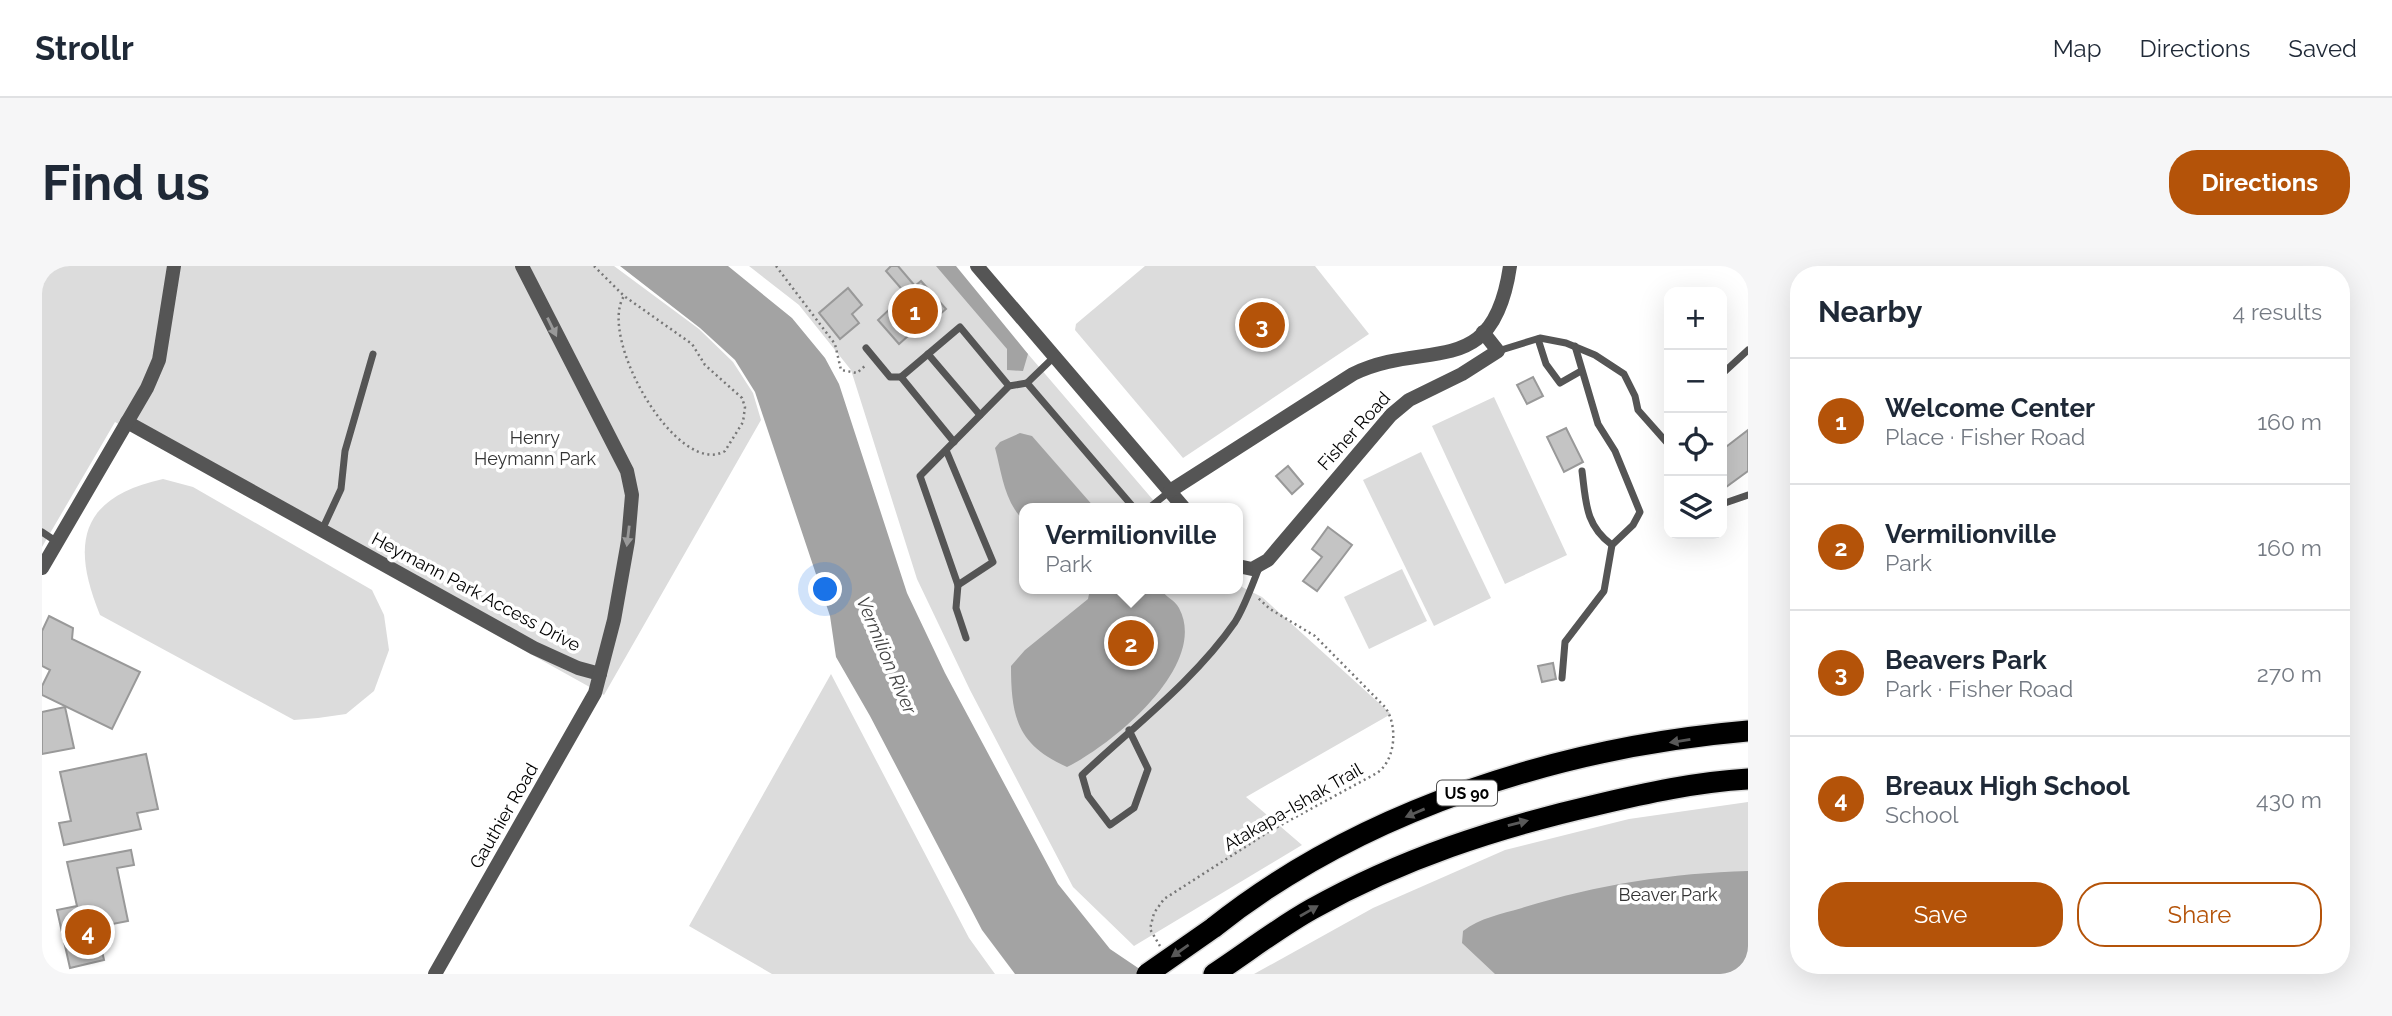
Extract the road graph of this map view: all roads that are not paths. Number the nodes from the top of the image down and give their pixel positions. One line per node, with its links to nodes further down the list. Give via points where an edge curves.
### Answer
1 (174, 266): 20 (street, via 159,359)
2 (522, 266): 40 (street, Heymann Park Access Drive, one-way to 40, via 631,483 628,541)
3 (977, 266): 13 (street)
4 (1510, 266): 5 (street, Fisher Road, via 1503,302)
5 (1483, 332): 10 (street); 25 (street, Fisher Road, via 1452,352 1353,374)
6 (1538, 339): 7 (lane); 10 (lane); 15 (lane, via 1546,364 1560,383)
7 (1574, 346): 15 (lane); 21 (lane, via 1624,374 1638,410)
8 (866, 348): 16 (lane, via 890,377)
9 (1748, 350): 14 (lane)
10 (1498, 351): 35 (street, Fisher Road, via 1409,400 1391,415)
11 (373, 354): 31 (lane, via 345,451 341,489)
12 (928, 354): 16 (lane); 18 (lane, via 960,327); 19 (lane)
13 (1055, 357): 17 (lane); 25 (street)
14 (1727, 369)
15 (1581, 371): 34 (lane, via 1598,424 1615,451 1640,512)
16 (901, 377): 22 (lane)
17 (1027, 383): 18 (lane); 28 (lane)
18 (1009, 386): 19 (lane)
19 (980, 415): 22 (lane)
20 (127, 422): 31 (street, Heymann Park Access Drive); 33 (street)
21 (1664, 439)
22 (954, 442): 23 (lane)
23 (946, 450): 38 (lane, via 920,476); 38 (lane, via 992,562)
24 (1581, 471): 34 (lane, via 1587,517 1597,534)
25 (1170, 491): 29 (lane); 30 (street)
26 (1748, 495): 27 (lane)
27 (1727, 502)
28 (1130, 503)
29 (1155, 503)
30 (1180, 503)
31 (322, 530): 40 (street, Heymann Park Access Drive, via 534,648)
32 (42, 532): 33 (lane)
33 (57, 542): 37 (street)
34 (1612, 545): 41 (lane, via 1604,591 1565,642)
35 (1260, 566): 36 (street); 42 (lane, via 1236,621 1195,669)
36 (1243, 567)
37 (42, 568)
38 (958, 585): 39 (lane, via 956,608)
39 (966, 638)
40 (600, 674): 45 (street, Gauthier Road, via 582,718)
41 (1562, 678)
42 (1129, 730): 42 (lane, via 1148,769 1134,808 1110,825 1088,796 1082,775)
43 (1748, 731): 46 (highway, US 90, one-way to 46, bridge, via 1601,754 1447,800 1305,866)
44 (1748, 779): 47 (highway, US 90, one-way to 44, via 1310,910 1368,881 1510,825 1639,794)
45 (435, 974)
46 (1147, 974)
47 (1214, 974)

